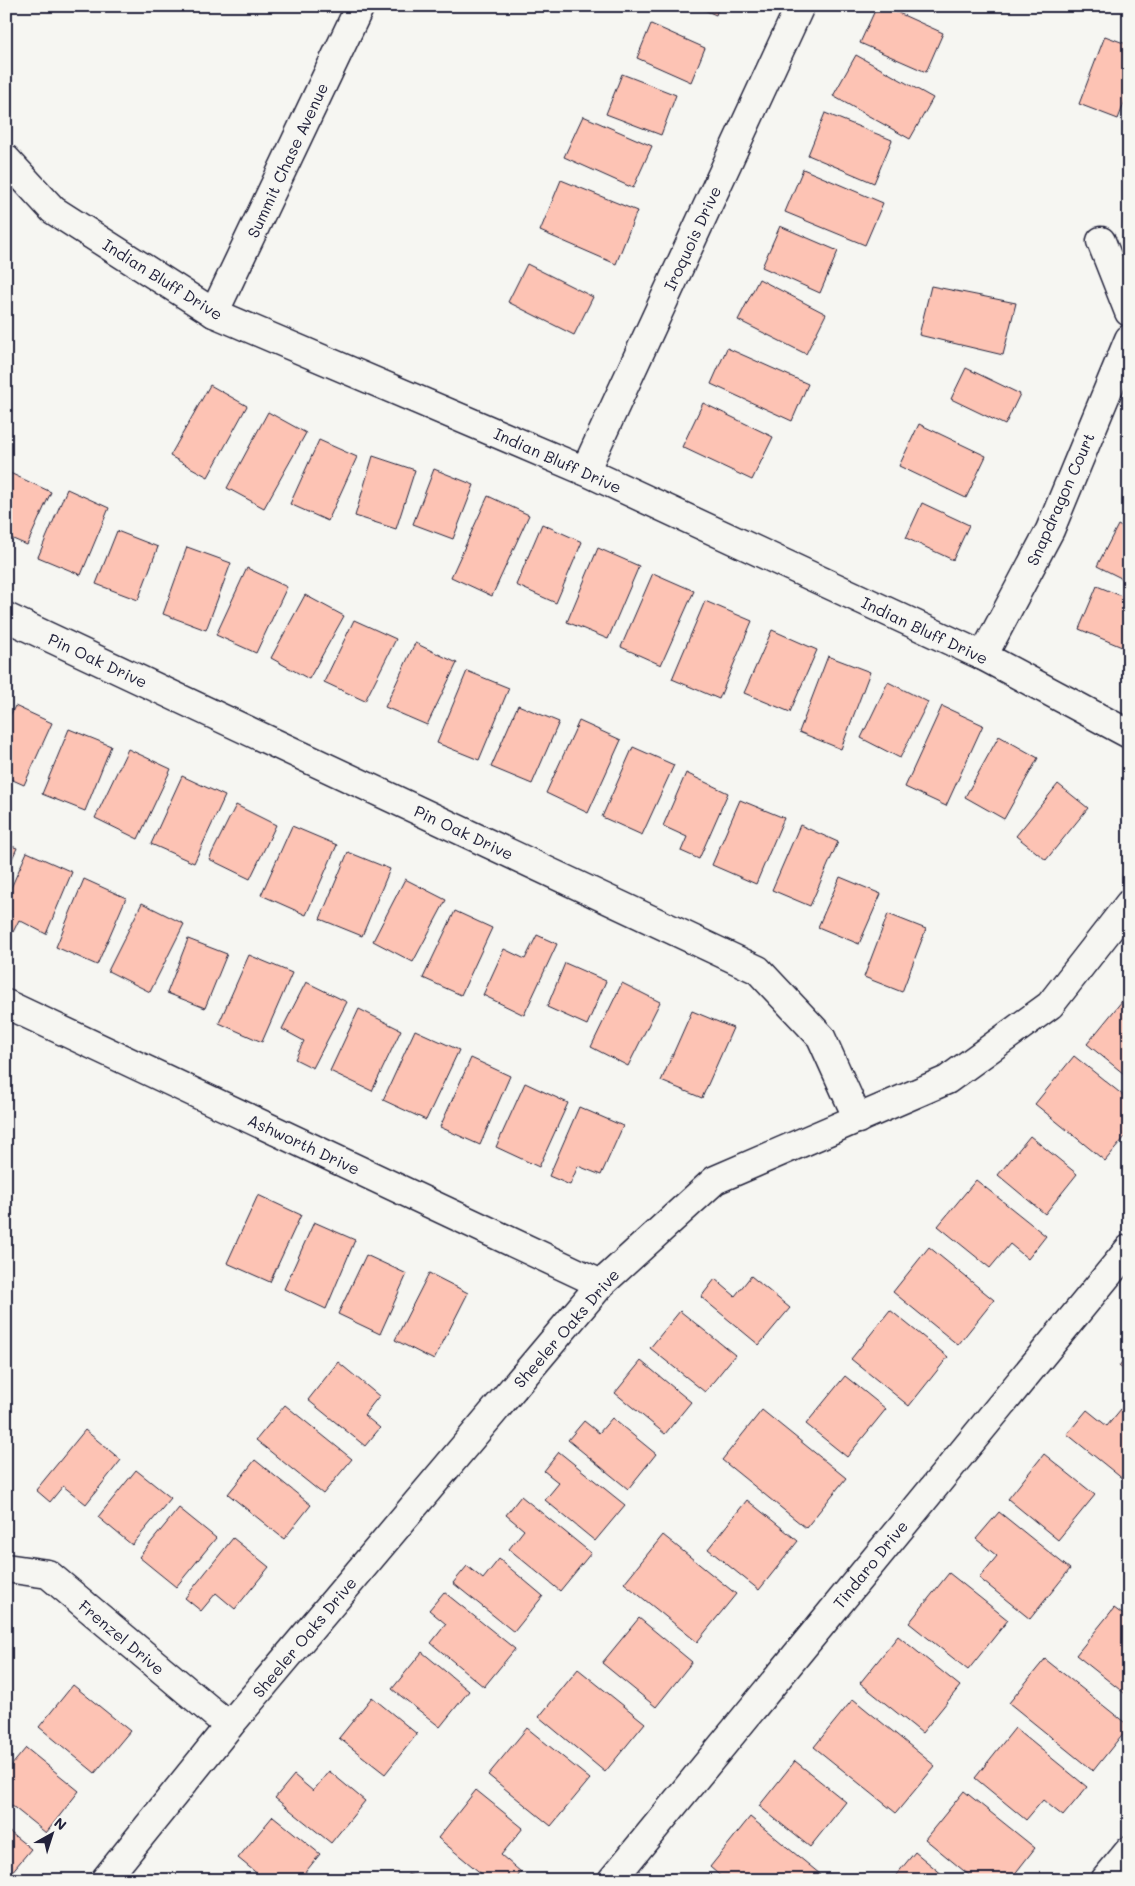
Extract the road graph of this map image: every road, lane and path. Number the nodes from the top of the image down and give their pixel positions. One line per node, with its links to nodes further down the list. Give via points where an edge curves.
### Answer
1 (360, 6): 6 (street, Summit Chase Avenue)
2 (800, 6): 8 (street, Iroquois Drive)
3 (6, 159): 6 (street, Indian Bluff Drive, via 53,210)
4 (1101, 241): 5 (street)
5 (1129, 312)
6 (214, 313): 8 (street, Indian Bluff Drive)
7 (1129, 339): 10 (street, Snapdragon Court, via 1050,530)
8 (585, 471): 10 (street, Indian Bluff Drive)
9 (6, 617): 14 (street, Pin Oak Drive, via 758,970 821,1037)
10 (983, 656): 11 (street, Indian Bluff Drive)
11 (1129, 734)
12 (1129, 904): 14 (street, Sheeler Oaks Drive, via 1050,1005 946,1080)
13 (6, 1004): 16 (street, Ashworth Drive)
14 (858, 1119): 16 (street, Sheeler Oaks Drive, via 715,1180)
15 (1129, 1249): 21 (street, Tindaro Drive)
16 (601, 1284): 18 (street, Sheeler Oaks Drive)
17 (6, 1568): 18 (street, Frenzel Drive, via 48,1574)
18 (229, 1726): 20 (street, Sheeler Oaks Drive)
19 (1129, 1851): 22 (street)
20 (105, 1880)
21 (612, 1880)
22 (1105, 1880)

